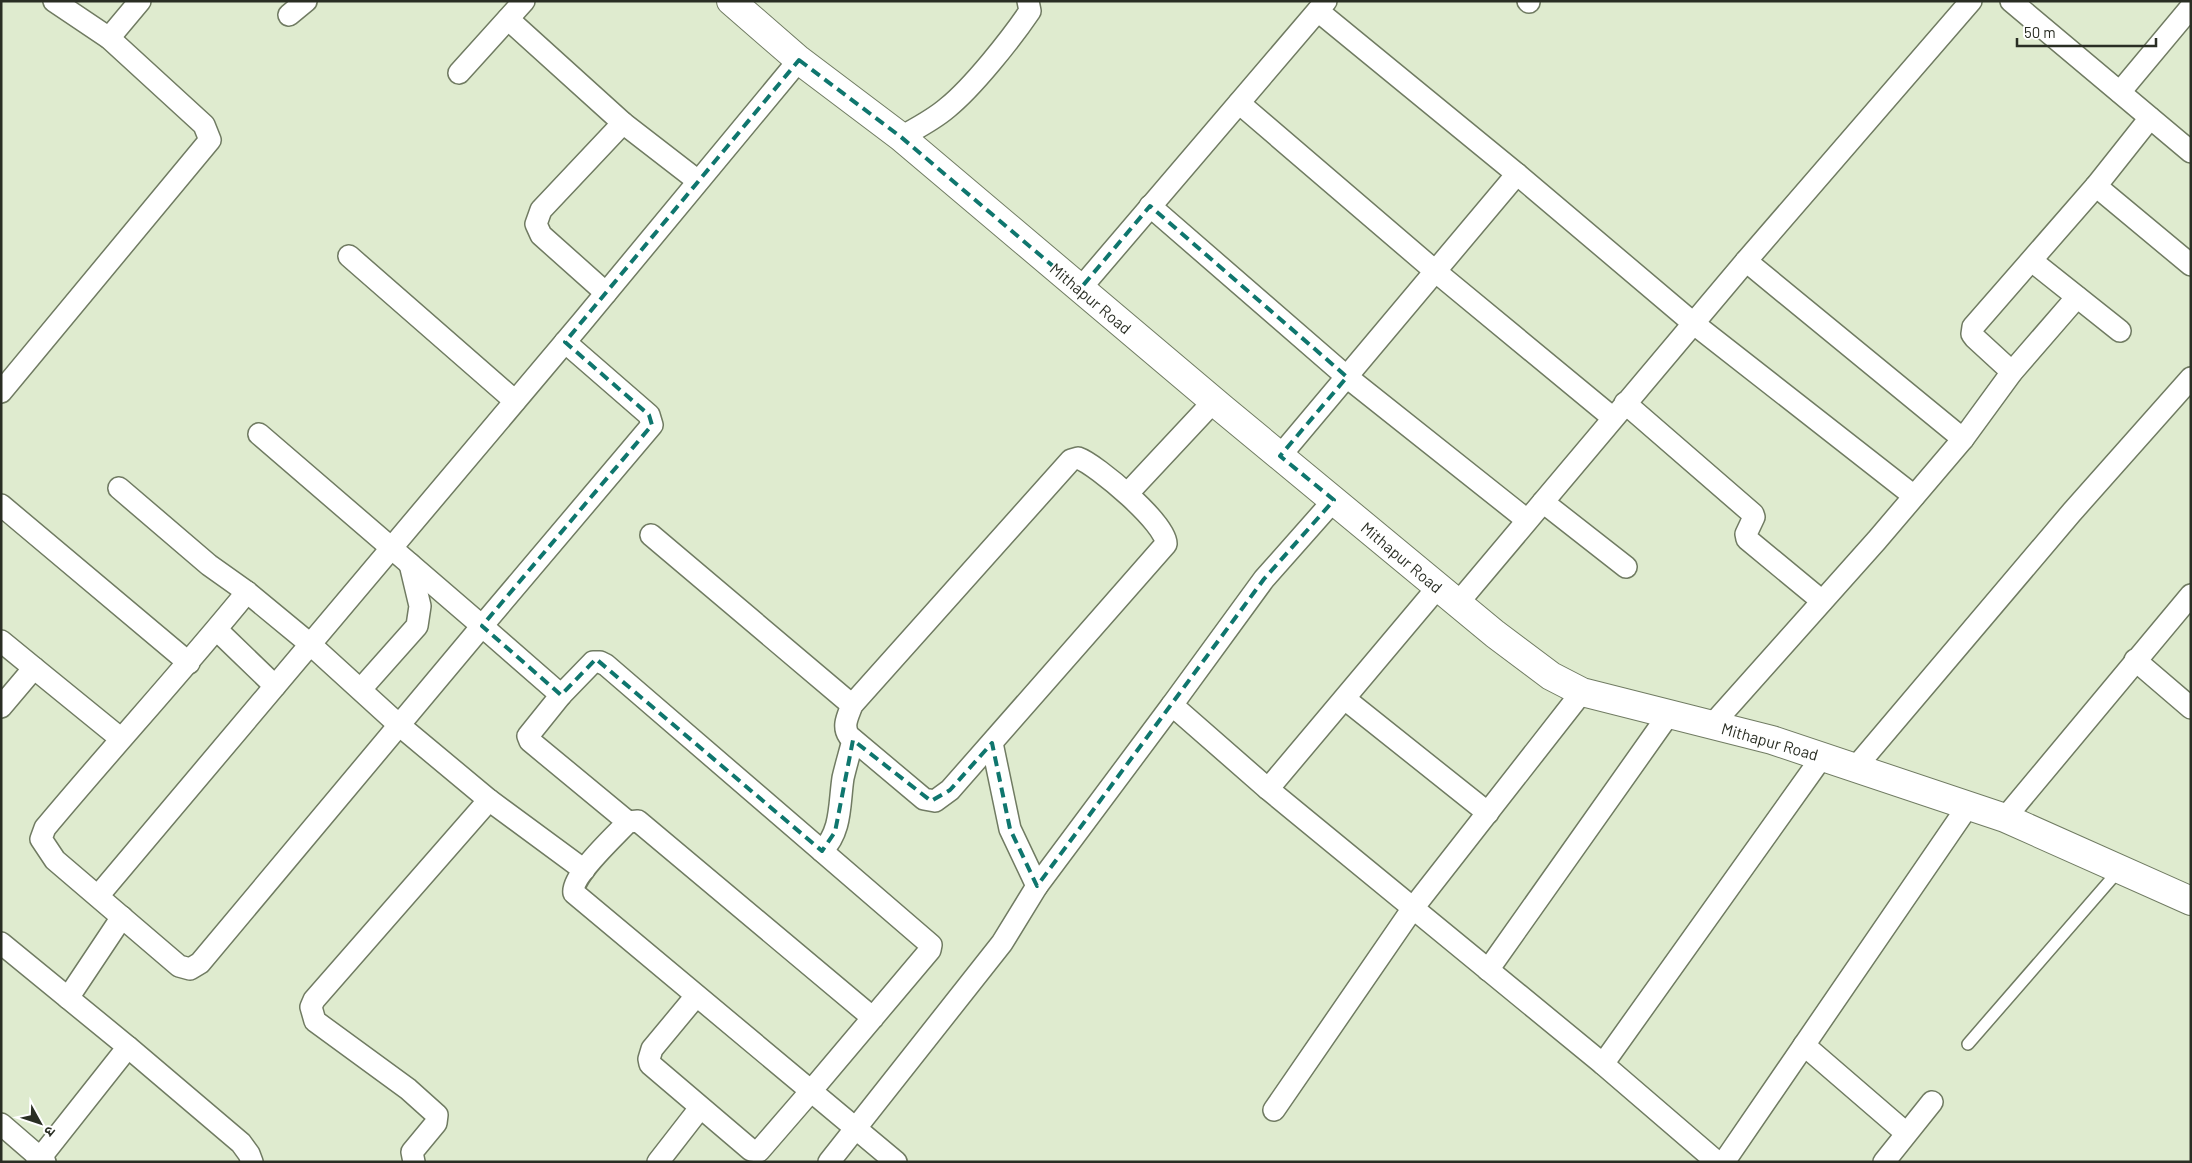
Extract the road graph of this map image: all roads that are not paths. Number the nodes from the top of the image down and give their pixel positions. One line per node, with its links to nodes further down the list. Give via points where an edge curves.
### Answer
1 (54, 1): 13 (street)
2 (140, 1): 13 (street)
3 (306, 1): 11 (street)
4 (524, 1): 12 (street)
5 (732, 1): 14 (street, Mithapur Road)
6 (1028, 1): 20 (street, via 1029,14 949,107)
7 (1972, 1): 27 (street)
8 (2011, 1): 16 (street)
9 (1322, 6): 17 (street); 22 (street)
10 (2185, 6): 16 (street)
11 (289, 15)
12 (508, 19): 15 (street); 19 (street)
13 (109, 38): 40 (street, via 204,125 210,140)
14 (798, 60): 20 (street, Mithapur Road); 23 (street)
15 (459, 73)
16 (2120, 92): 18 (street)
17 (1239, 103): 25 (street); 30 (street)
18 (2150, 118): 21 (street); 24 (street)
19 (622, 123): 23 (street); 32 (street, via 541,210 536,224 541,235)
20 (901, 136): 31 (street, Mithapur Road)
21 (2191, 152)
22 (1517, 174): 30 (street); 34 (street)
23 (698, 182): 32 (street)
24 (2096, 186): 28 (street); 29 (street)
25 (1150, 206): 31 (street); 38 (street)
26 (349, 256): 41 (street)
27 (1746, 261): 34 (street); 45 (street)
28 (2032, 261): 33 (street); 37 (street, via 1972,331 1975,338)
29 (2191, 265)
30 (1435, 271): 38 (street); 43 (street)
31 (1080, 289): 42 (street, Mithapur Road)
32 (606, 293): 36 (street)
33 (2077, 297): 35 (street); 37 (street)
34 (1693, 323): 43 (street); 49 (street)
35 (2120, 331)
36 (565, 342): 41 (street); 62 (street, via 649,415 652,425)
37 (2012, 372): 45 (street)
38 (1347, 376): 46 (street); 53 (street)
39 (2191, 378): 85 (street, via 2072,512)
40 (1, 392)
41 (515, 401): 55 (street)
42 (1214, 401): 46 (street, Mithapur Road); 48 (street)
43 (1619, 411): 51 (street); 61 (street, via 1753,514 1747,538)
44 (259, 434): 55 (street)
45 (1963, 439): 49 (street)
46 (1280, 456): 50 (street, Mithapur Road)
47 (120, 488): 58 (street, via 209,565)
48 (1128, 493): 75 (street, via 1081,459 1071,460); 83 (street, via 1160,529 1166,544)
49 (1914, 496): 61 (street)
50 (1334, 500): 59 (street, Mithapur Road); 74 (street, via 1264,579)
51 (1543, 502): 53 (street); 57 (street)
52 (1, 505): 67 (street)
53 (1527, 520): 59 (street)
54 (651, 535): 75 (street)
55 (392, 546): 56 (street); 65 (street)
56 (410, 564): 62 (street); 70 (street, via 420,606 417,626)
57 (1626, 567)
58 (247, 592): 63 (street); 65 (street)
59 (1448, 595): 71 (street, Mithapur Road, via 1550,676); 73 (street)
60 (2191, 595): 66 (street)
61 (1822, 601): 80 (street)
62 (482, 626): 72 (street); 79 (street)
63 (217, 630): 67 (street); 69 (street)
64 (1, 641): 68 (street)
65 (310, 644): 69 (street); 70 (street)
66 (2135, 660): 77 (street); 90 (street)
67 (189, 663): 81 (street)
68 (34, 668): 76 (street); 81 (street)
69 (275, 686): 96 (street)
70 (361, 689): 79 (street)
71 (1582, 692): 78 (street, Mithapur Road); 89 (street)
72 (561, 695): 91 (street, via 529,732 528,738); 92 (street, via 593,662 606,665)
73 (1345, 699): 86 (street); 89 (street)
74 (1172, 704): 86 (street); 95 (street)
75 (852, 705): 82 (street, via 845,729)
76 (1, 707)
77 (2191, 708)
78 (1669, 714): 80 (street, Mithapur Road); 101 (street)
79 (398, 725): 87 (street); 99 (street, via 195,967 179,966)
80 (1712, 725): 84 (street, Mithapur Road)
81 (120, 738): 96 (street, via 45,828 41,839 56,860)
82 (853, 740): 83 (street, via 924,799 931,801 939,800 950,790); 92 (street, via 835,832)
83 (992, 743): 95 (street, via 1010,829)
84 (1822, 757): 85 (street, Mithapur Road); 108 (street)
85 (1855, 768): 88 (street, Mithapur Road)
86 (1268, 789): 98 (street)
87 (490, 800): 94 (street); 118 (street, via 311,1007 315,1021 437,1115 436,1123 412,1152)
88 (1968, 806): 90 (street, Mithapur Road); 106 (street)
89 (1488, 813): 98 (street)
90 (2005, 818): 93 (street, Mithapur Road)
91 (628, 822): 94 (street); 104 (street, via 640,822)
92 (822, 851): 104 (street, via 931,945)
93 (2120, 869): 97 (street, Mithapur Road); 105 (lane)
94 (584, 870): 102 (street, via 574,885 574,893)
95 (1037, 886): 114 (street, via 1002,944)
96 (98, 896): 99 (street)
97 (2191, 901)
98 (1413, 908): 101 (street); 112 (street)
99 (122, 917): 103 (street)
100 (1, 943): 103 (street)
101 (1488, 970): 108 (street)
102 (696, 996): 109 (street); 111 (street, via 652,1049 649,1059 650,1064)
103 (68, 998): 107 (street)
104 (873, 1018): 109 (street)
105 (1968, 1044)
106 (1804, 1045): 115 (street); 123 (street)
107 (128, 1047): 116 (street); 117 (street, via 241,1143)
108 (1603, 1064): 122 (street)
109 (811, 1091): 111 (street, via 759,1151 751,1150); 114 (street)
110 (1932, 1102): 115 (street)
111 (700, 1108): 119 (street)
112 (1274, 1110)
113 (1, 1124): 116 (street)
114 (855, 1128): 120 (street); 121 (street)
115 (1906, 1133): 124 (street)
116 (41, 1160)
117 (252, 1162)
118 (414, 1162)
119 (658, 1162)
120 (829, 1162)
121 (896, 1162)
122 (1717, 1162)
123 (1724, 1162)
124 (1884, 1162)

